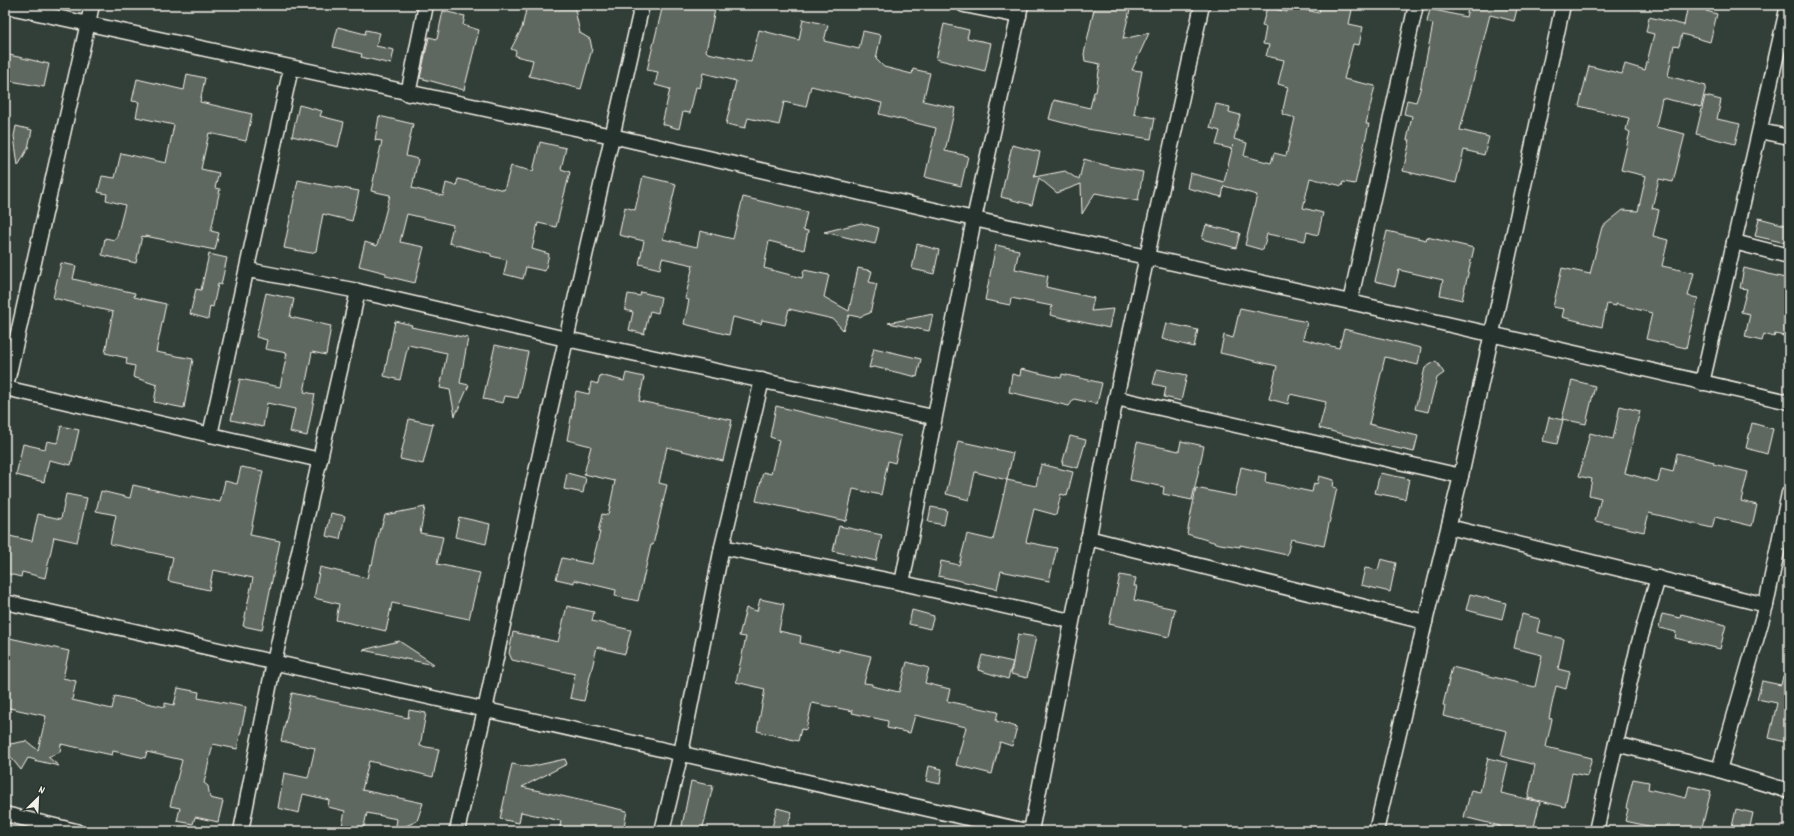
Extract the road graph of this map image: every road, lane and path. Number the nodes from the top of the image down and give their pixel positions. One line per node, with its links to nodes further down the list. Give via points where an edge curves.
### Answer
1 (92, 5): 11 (street)
2 (426, 5): 13 (street)
3 (642, 5): 15 (street)
4 (964, 5): 10 (street)
5 (1202, 5): 20 (street)
6 (1416, 5): 23 (street)
7 (1563, 5): 24 (street)
8 (1788, 5): 14 (street)
9 (5, 6): 11 (street)
10 (1020, 11): 17 (street)
11 (88, 24): 12 (street); 28 (street)
12 (292, 68): 13 (street); 21 (street)
13 (408, 94): 15 (street)
14 (1760, 131): 16 (street); 18 (street)
15 (612, 136): 17 (street); 25 (street)
16 (1789, 137)
17 (974, 219): 20 (street); 31 (street)
18 (1734, 242): 19 (street); 27 (street)
19 (1789, 256)
20 (1146, 258): 23 (street); 29 (street)
21 (248, 270): 22 (street); 32 (street)
22 (358, 291): 25 (street); 33 (street)
23 (1350, 302): 24 (street)
24 (1492, 335): 27 (street); 34 (street)
25 (566, 339): 26 (street); 46 (street)
26 (762, 380): 31 (street); 38 (street)
27 (1702, 383): 30 (street)
28 (5, 389): 32 (street)
29 (1116, 398): 34 (street); 37 (street)
30 (1789, 402)
31 (934, 417): 40 (street)
32 (210, 435): 33 (street)
33 (320, 460): 45 (street)
34 (1461, 476): 36 (street)
35 (1789, 493): 42 (street)
36 (1449, 527): 39 (street); 44 (street)
37 (1088, 538): 43 (street); 44 (street)
38 (722, 547): 40 (street); 48 (street)
39 (1658, 578): 42 (street); 47 (street, via 1638,646)
40 (902, 583): 43 (street)
41 (5, 602): 45 (street)
42 (1766, 605): 49 (street)
43 (1071, 621): 57 (street)
44 (1424, 622): 58 (street)
45 (274, 662): 46 (street); 53 (street)
46 (485, 710): 48 (street); 54 (street)
47 (1616, 744): 49 (street); 59 (street)
48 (681, 753): 55 (street); 56 (street)
49 (1719, 770): 50 (street)
50 (1789, 791)
51 (5, 814): 52 (street)
52 (76, 831)
53 (241, 831)
54 (457, 831)
55 (662, 831)
56 (1026, 831)
57 (1031, 831)
58 (1376, 831)
59 (1596, 831)

